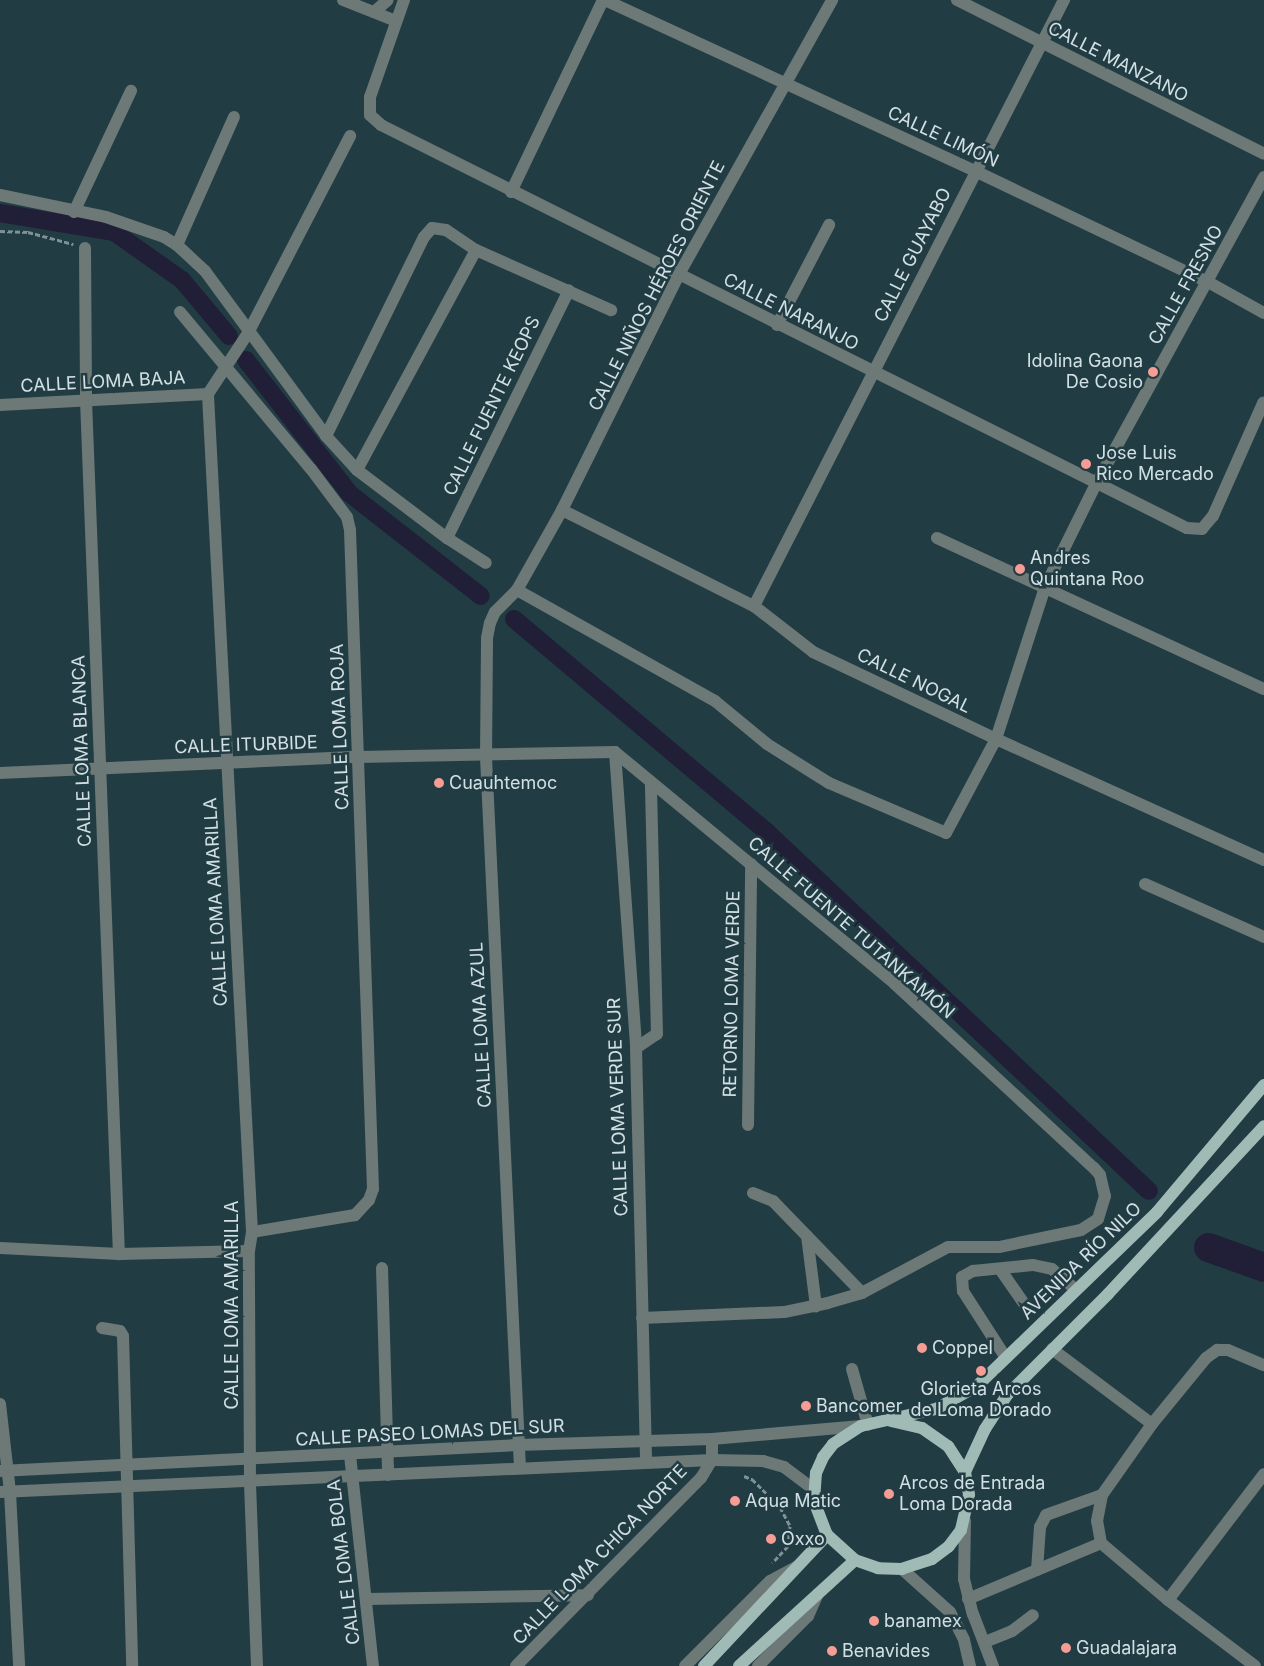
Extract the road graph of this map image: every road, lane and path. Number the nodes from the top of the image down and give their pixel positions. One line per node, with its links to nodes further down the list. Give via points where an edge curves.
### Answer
1 (343, 0): 8 (street)
2 (388, 0): 8 (street)
3 (404, 0): 9 (street)
4 (604, 0): 11 (street, CALLE LIMÓN); 18 (street)
5 (832, 0): 11 (street, CALLE NIÑOS HÉROES ORIENTE)
6 (957, 0): 10 (street, CALLE MANZANO)
7 (1064, 0): 10 (street, CALLE GUAYABO)
8 (374, 12): 9 (street)
9 (396, 21): 18 (street, CALLE NARANJO, via 370,97 370,115 381,125)
10 (1043, 44): 15 (street, CALLE MANZANO); 16 (street, CALLE GUAYABO)
11 (784, 83): 16 (street, CALLE LIMÓN); 26 (street, CALLE NIÑOS HÉROES ORIENTE)
12 (131, 91): 20 (street)
13 (234, 117): 23 (street)
14 (350, 136): 33 (street)
15 (1264, 154)
16 (975, 171): 27 (street, CALLE LIMÓN); 35 (street, CALLE GUAYABO)
17 (1264, 177): 27 (street, CALLE FRESNO)
18 (511, 192): 26 (street, CALLE NARANJO)
19 (0, 195): 20 (street)
20 (74, 212): 23 (street, via 133,225)
21 (830, 225): 32 (street)
22 (0, 231): 24 (path, via 28,232)
23 (177, 245): 33 (street, via 205,271)
24 (85, 248): 37 (street, CALLE LOMA BLANCA)
25 (476, 250): 28 (street); 41 (street, via 446,230 432,228 424,236); 42 (street)
26 (678, 276): 32 (street, CALLE NARANJO); 44 (street, CALLE NIÑOS HÉROES ORIENTE)
27 (1208, 282): 31 (street, CALLE LIMÓN); 43 (street, CALLE FRESNO)
28 (569, 290): 29 (street); 45 (street, CALLE FUENTE KEOPS)
29 (611, 310)
30 (180, 312): 34 (street, CALLE LOMA ROJA)
31 (1264, 313)
32 (777, 325): 35 (street, CALLE NARANJO)
33 (248, 334): 34 (street); 41 (street)
34 (225, 368): 36 (street); 54 (street, CALLE LOMA ROJA, via 311,469 349,523)
35 (872, 372): 43 (street, CALLE NARANJO); 50 (street, CALLE GUAYABO)
36 (208, 394): 37 (street, CALLE LOMA BAJA); 56 (street, CALLE LOMA AMARILLA)
37 (86, 400): 39 (street, CALLE LOMA BAJA); 57 (street, CALLE LOMA BLANCA)
38 (1263, 403): 40 (street)
39 (0, 405)
40 (1258, 433): 43 (street, CALLE NARANJO, via 1213,516 1202,529 1187,528)
41 (326, 436): 42 (street)
42 (357, 470): 45 (street)
43 (1096, 484): 48 (street, CALLE FRESNO)
44 (562, 510): 49 (street, CALLE NIÑOS HÉROES ORIENTE); 50 (street, CALLE NOGAL)
45 (447, 538): 47 (street)
46 (937, 538): 48 (street)
47 (486, 562)
48 (1045, 587): 51 (street); 52 (street, CALLE FRESNO)
49 (517, 590): 52 (street, CALLE FRESNO, via 714,701 767,744 829,783 946,833); 55 (street, CALLE LOMA AZUL, via 495,612 487,638)
50 (754, 606): 52 (street, CALLE NOGAL, via 813,652)
51 (1264, 689)
52 (996, 739): 60 (street, CALLE NOGAL)
53 (614, 752): 55 (street, CALLE ITURBIDE); 59 (street, CALLE FUENTE TUTANKAMÓN); 64 (street, CALLE LOMA VERDE SUR)
54 (358, 757): 55 (street, CALLE ITURBIDE); 56 (street, CALLE ITURBIDE); 69 (street, CALLE LOMA ROJA, via 374,1176 369,1200 355,1216)
55 (486, 757): 92 (street, CALLE LOMA AZUL)
56 (226, 763): 57 (street, CALLE ITURBIDE); 69 (street, CALLE LOMA AMARILLA)
57 (100, 768): 58 (street, CALLE ITURBIDE); 73 (street, CALLE LOMA BLANCA)
58 (0, 773)
59 (650, 782): 61 (street, CALLE FUENTE TUTANKAMÓN); 64 (street, via 657,1034)
60 (1264, 860)
61 (751, 864): 66 (street, RETORNO LOMA VERDE); 77 (street, CALLE FUENTE TUTANKAMÓN, via 895,984 1094,1168 1103,1184 1104,1208 1098,1219 1081,1230 999,1248 948,1247)
62 (1145, 884): 63 (street)
63 (1264, 937)
64 (636, 1048): 80 (street, CALLE LOMA VERDE SUR)
65 (1264, 1085): 76 (main road, AVENIDA RÍO NILO, via 1157,1212)
66 (748, 1125)
67 (1264, 1126): 82 (main road)
68 (754, 1193): 70 (street, via 773,1201)
69 (252, 1232): 72 (street, CALLE LOMA AMARILLA)
70 (807, 1236): 77 (street); 79 (street)
71 (0, 1248): 73 (street)
72 (249, 1250): 73 (street); 96 (street, CALLE LOMA AMARILLA)
73 (119, 1254)
74 (382, 1268): 93 (street)
75 (1000, 1268): 76 (street, via 1044,1267 1059,1274); 78 (street); 83 (street, via 966,1273 961,1283)
76 (1076, 1290): 83 (main road, AVENIDA RÍO NILO)
77 (862, 1293): 79 (street)
78 (1025, 1305)
79 (816, 1306): 80 (street, via 784,1312)
80 (642, 1318): 91 (street, CALLE LOMA VERDE SUR)
81 (102, 1328): 98 (street, via 123,1334)
82 (1052, 1349): 88 (street); 102 (main road, via 995,1412)
83 (1006, 1358): 87 (main road, AVENIDA RÍO NILO, via 977,1386 956,1400)
84 (1264, 1365): 88 (street, via 1238,1352 1217,1350 1206,1358)
85 (852, 1369): 89 (street)
86 (0, 1404): 100 (street)
87 (891, 1421): 89 (main road); 102 (main road, via 912,1424 932,1433 948,1446)
88 (1152, 1424): 110 (street)
89 (864, 1425): 90 (street, CALLE PASEO LOMAS DEL SUR); 108 (main road, via 833,1444 819,1465)
90 (712, 1439): 91 (street, CALLE PASEO LOMAS DEL SUR); 95 (street, CALLE LOMA CHICA NORTE)
91 (645, 1440): 92 (street, CALLE PASEO LOMAS DEL SUR); 97 (street, CALLE LOMA VERDE SUR)
92 (518, 1445): 93 (street, CALLE PASEO LOMAS DEL SUR); 99 (street, CALLE LOMA AZUL)
93 (386, 1452): 94 (street, CALLE PASEO LOMAS DEL SUR); 105 (street)
94 (350, 1454): 96 (street, CALLE PASEO LOMAS DEL SUR); 104 (street, CALLE LOMA BOLA)
95 (712, 1460): 97 (street); 108 (street, via 770,1462 784,1467); 120 (street, CALLE LOMA CHICA NORTE, via 701,1478)
96 (250, 1461): 98 (street, CALLE PASEO LOMAS DEL SUR); 106 (street, CALLE LOMA AMARILLA)
97 (646, 1462): 99 (street)
98 (126, 1467): 100 (street, CALLE PASEO LOMAS DEL SUR); 107 (street)
99 (520, 1468): 105 (street)
100 (3, 1471): 109 (street)
101 (734, 1472): 116 (path, via 752,1479 780,1507 790,1526 788,1546)
102 (965, 1472): 111 (main road, via 969,1495)
103 (1264, 1474): 123 (street)
104 (351, 1476): 105 (street); 106 (street); 121 (street, CALLE LOMA BOLA)
105 (388, 1476)
106 (250, 1480): 107 (street); 128 (street, CALLE LOMA AMARILLA)
107 (126, 1487): 109 (street); 127 (street)
108 (813, 1489): 112 (main road, via 816,1513)
109 (5, 1492): 126 (street)
110 (1102, 1495): 113 (street, via 1097,1521); 118 (street, via 1046,1515 1040,1527)
111 (966, 1518): 117 (main road, via 955,1539 941,1554); 122 (street, via 963,1559)
112 (827, 1535): 114 (main road); 115 (main road)
113 (1101, 1543): 118 (street); 123 (street)
114 (855, 1560): 117 (main road, via 878,1568); 119 (main road)
115 (800, 1564): 131 (street, via 770,1581); 132 (main road)
116 (767, 1567)
117 (902, 1569): 135 (street, via 950,1612 964,1640)
118 (1037, 1570): 122 (street)
119 (820, 1590): 133 (main road); 134 (street, via 808,1616)
120 (588, 1595): 121 (street); 130 (street, CALLE LOMA CHICA NORTE)
121 (368, 1599): 129 (street, CALLE LOMA BOLA)
122 (968, 1599): 125 (street)
123 (1168, 1600): 137 (street)
124 (1033, 1615): 125 (street, via 1012,1630)
125 (985, 1642): 136 (street)
126 (19, 1666)
127 (132, 1666)
128 (257, 1666)
129 (373, 1666)
130 (516, 1666)
131 (685, 1666)
132 (704, 1666)
133 (739, 1666)
134 (758, 1666)
135 (970, 1666)
136 (993, 1666)
137 (1255, 1666)

